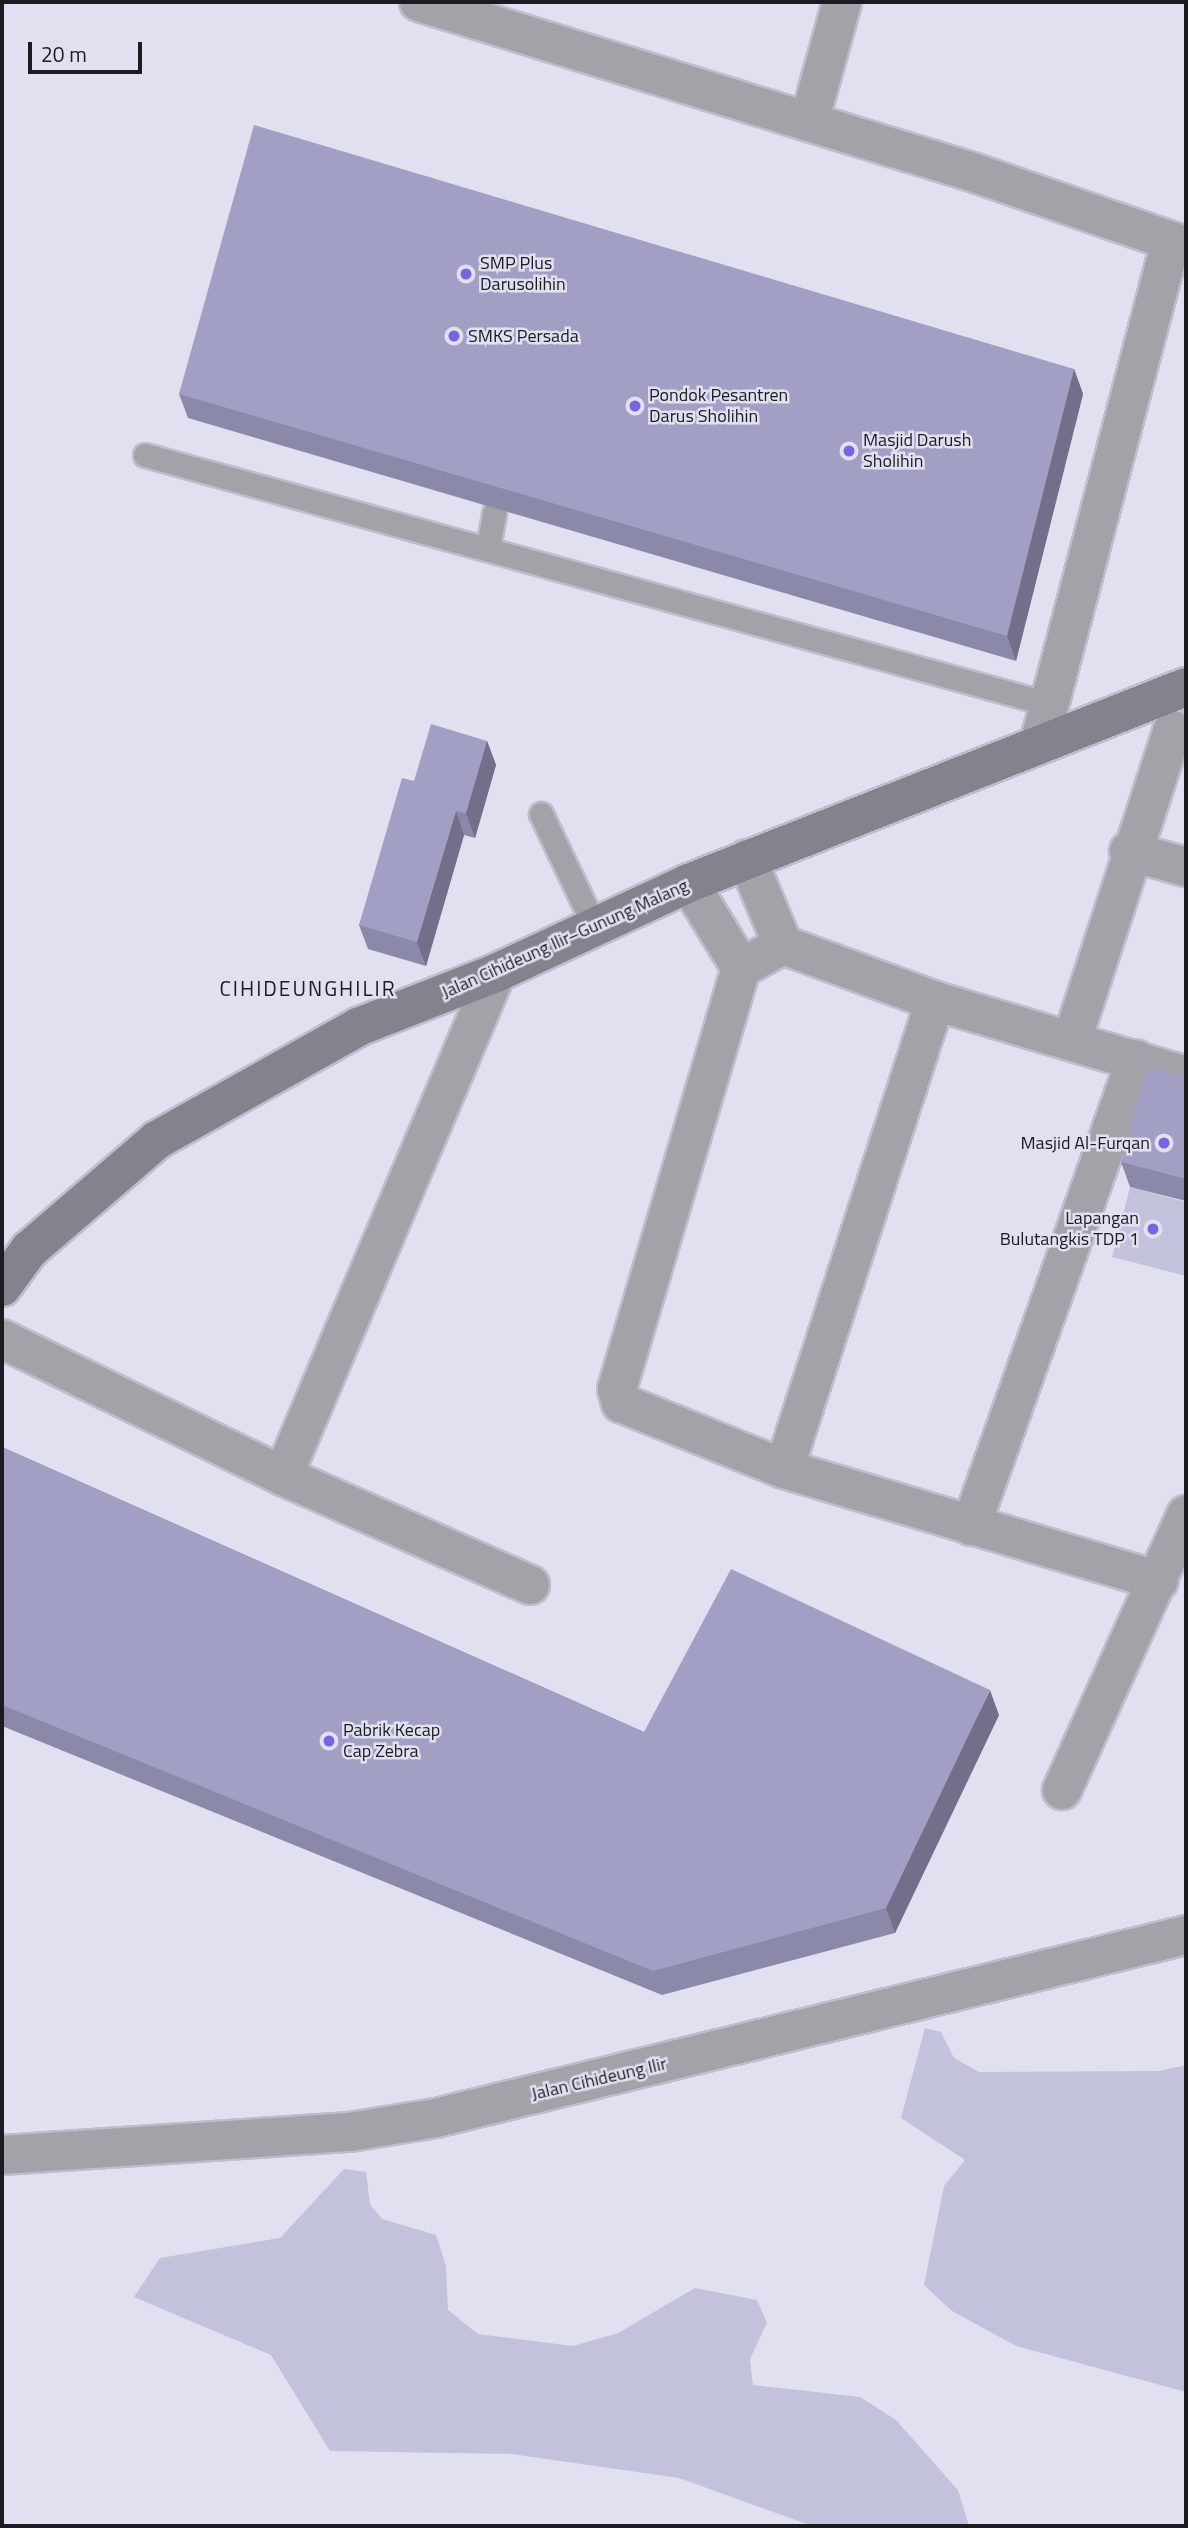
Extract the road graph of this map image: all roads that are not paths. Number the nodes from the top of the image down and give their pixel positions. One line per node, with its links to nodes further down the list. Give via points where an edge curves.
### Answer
1 (419, 2): 3 (street)
2 (842, 2): 3 (street)
3 (809, 122): 4 (street)
4 (1179, 244): 9 (street)
5 (145, 455): 7 (lane)
6 (494, 513): 7 (lane)
7 (488, 548): 9 (lane)
8 (1186, 687): 11 (main road, Jalan Cihideung Ilir–Gunung Malang)
9 (1049, 704): 11 (street)
10 (1173, 730): 13 (street)
11 (1039, 744): 14 (main road, Jalan Cihideung Ilir–Gunung Malang)
12 (541, 814): 17 (lane)
13 (1129, 851): 15 (street); 22 (street)
14 (747, 859): 16 (main road, Jalan Cihideung Ilir–Gunung Malang); 18 (street)
15 (1186, 867)
16 (689, 883): 17 (main road, Jalan Cihideung Ilir–Gunung Malang); 19 (street)
17 (595, 927): 20 (main road, Jalan Cihideung Ilir–Gunung Malang)
18 (783, 945): 19 (street); 21 (street)
19 (741, 968): 27 (street, via 617,1389 621,1403 638,1415)
20 (496, 973): 25 (main road, Jalan Cihideung Ilir–Gunung Malang, via 358,1027 157,1140 29,1250); 28 (street)
21 (935, 1001): 22 (street); 27 (street)
22 (1072, 1040): 23 (street)
23 (1136, 1059): 24 (street); 30 (street)
24 (1186, 1076)
25 (2, 1287)
26 (2, 1339): 28 (street)
27 (784, 1469): 30 (street)
28 (283, 1476): 32 (street)
29 (1186, 1515): 31 (street)
30 (971, 1526): 31 (street)
31 (1159, 1581): 33 (street)
32 (530, 1585)
33 (1062, 1790)
34 (1186, 1935): 35 (street, Jalan Cihideung Ilir, via 436,2118 350,2132)
35 (2, 2155)

